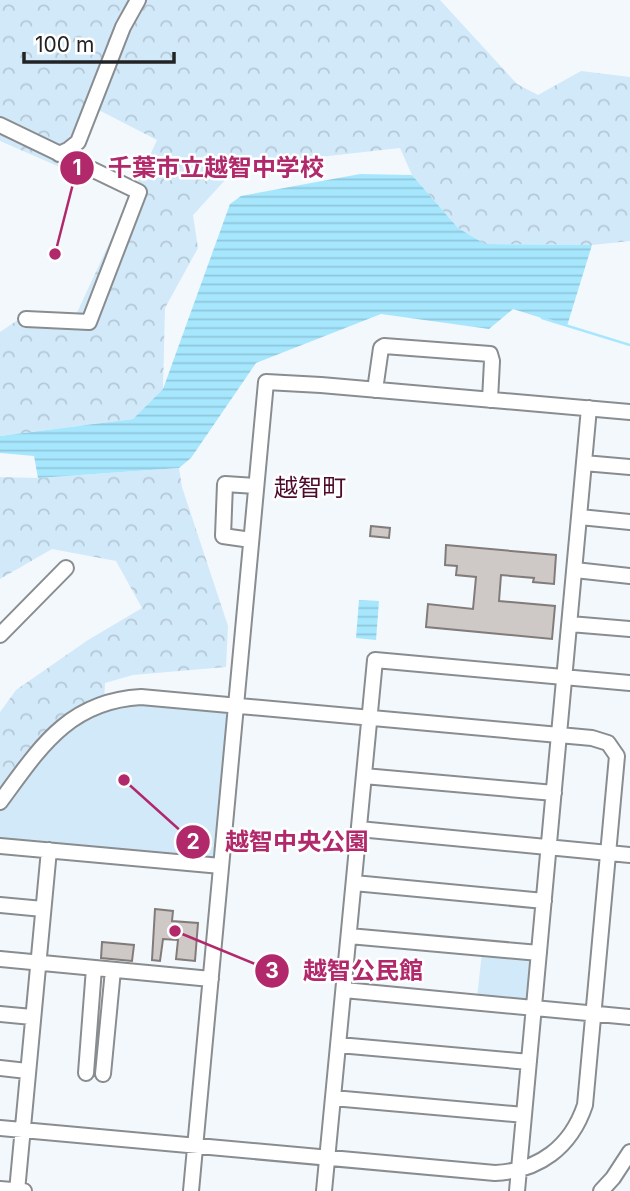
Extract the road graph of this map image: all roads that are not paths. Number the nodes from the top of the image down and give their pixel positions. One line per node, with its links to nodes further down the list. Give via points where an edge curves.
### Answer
1 (138, 0): 3 (street, via 78,142)
2 (0, 125): 3 (street)
3 (58, 153): 4 (street, via 139,192 89,322)
4 (26, 319)
5 (376, 390): 6 (street); 6 (street, via 384,346 490,354); 11 (street, via 266,382)
6 (490, 400): 7 (street)
7 (589, 408): 8 (street); 9 (street)
8 (630, 412)
9 (584, 463): 10 (street); 12 (street)
10 (630, 467)
11 (256, 486): 14 (street); 14 (street, via 225,484 223,536)
12 (580, 517): 13 (street); 16 (street)
13 (630, 522)
14 (251, 540): 23 (street)
15 (66, 568): 19 (street)
16 (575, 570): 17 (street); 18 (street)
17 (630, 576)
18 (570, 624): 20 (street); 21 (street)
19 (2, 629)
20 (630, 629)
21 (564, 678): 22 (street); 24 (street, via 375,660); 25 (street)
22 (630, 683)
23 (236, 706): 24 (street); 30 (street, via 141,697 96,706 47,739); 37 (street)
24 (369, 718): 25 (street); 26 (street)
25 (559, 735): 27 (street); 28 (street, via 608,743 617,756)
26 (363, 776): 27 (street); 31 (street)
27 (554, 793): 33 (street)
28 (614, 799): 29 (street); 35 (street)
29 (630, 800)
30 (0, 802)
31 (359, 829): 33 (street); 38 (street)
32 (0, 846): 34 (street)
33 (549, 847): 35 (street); 39 (street)
34 (49, 850): 37 (street); 41 (street)
35 (609, 853): 36 (street); 51 (street)
36 (630, 855)
37 (221, 866): 48 (street)
38 (354, 883): 39 (street); 42 (street)
39 (544, 901): 43 (street)
40 (0, 905): 41 (street)
41 (43, 909): 45 (street)
42 (349, 936): 43 (street); 49 (street)
43 (539, 953): 50 (street)
44 (0, 959): 45 (street)
45 (38, 962): 46 (street); 53 (street)
46 (94, 968): 47 (street); 56 (street)
47 (113, 970): 48 (street); 57 (street)
48 (211, 979): 67 (street)
49 (344, 990): 50 (street); 55 (street)
50 (534, 1008): 51 (street); 58 (street)
51 (595, 1013): 54 (street); 70 (street, via 588,1088 580,1119 555,1153)
52 (0, 1014): 53 (street)
53 (32, 1017): 60 (street)
54 (630, 1017)
55 (339, 1045): 58 (street); 63 (street)
56 (87, 1049): 57 (street); 61 (street)
57 (106, 1049): 62 (street)
58 (529, 1062): 64 (street)
59 (0, 1068): 60 (street)
60 (27, 1071): 66 (street)
61 (86, 1073)
62 (103, 1074)
63 (333, 1098): 64 (street); 69 (street)
64 (524, 1115): 70 (street)
65 (0, 1128): 66 (street)
66 (22, 1130): 67 (street); 72 (street)
67 (196, 1146): 69 (street); 74 (street)
68 (630, 1152): 77 (street)
69 (327, 1158): 70 (street, via 495,1174); 75 (street)
70 (519, 1171): 76 (street)
71 (0, 1189): 72 (street)
72 (17, 1191): 73 (street)
73 (24, 1191)
74 (191, 1191)
75 (324, 1191)
76 (517, 1191)
77 (601, 1191)

